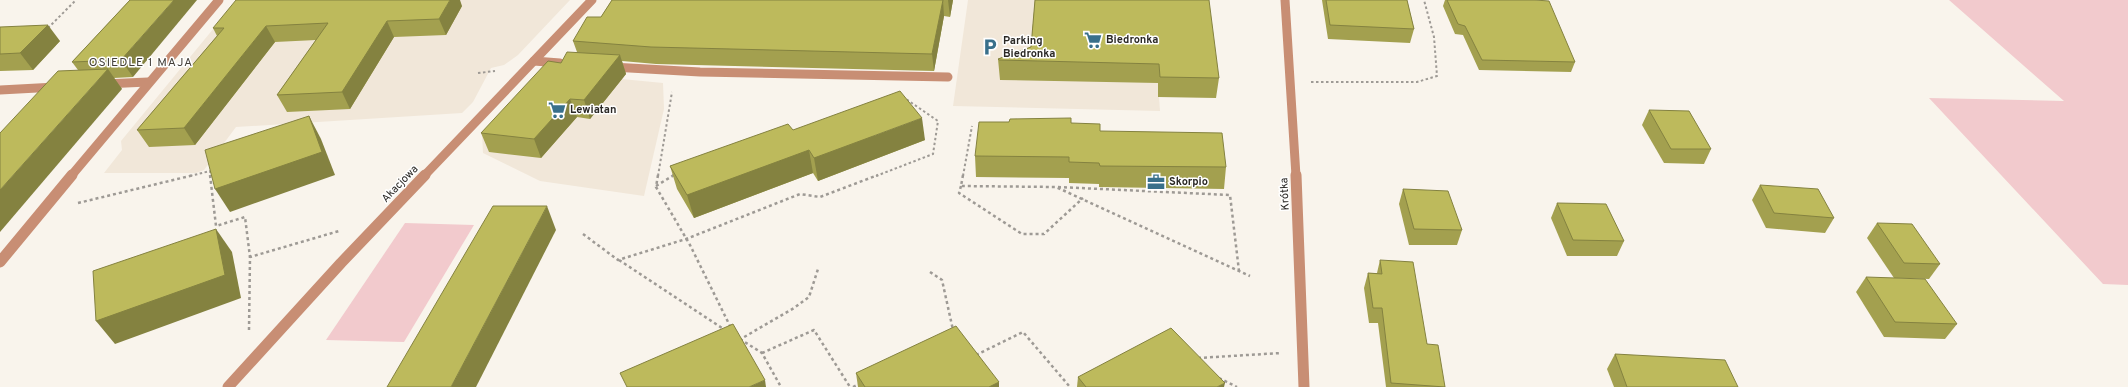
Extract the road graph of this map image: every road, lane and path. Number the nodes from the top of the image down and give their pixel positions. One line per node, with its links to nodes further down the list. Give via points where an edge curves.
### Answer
1 (76, 0): 6 (path)
2 (219, 0): 13 (street)
3 (592, 0): 7 (street, Akacjowa)
4 (1285, 0): 14 (street, Krótka)
5 (1424, 0): 14 (path, via 1434,37 1437,76 1416,82 1325,81)
6 (47, 29)
7 (534, 61): 8 (street); 48 (street, Akacjowa)
8 (572, 64)
9 (602, 66): 10 (street)
10 (670, 71): 11 (street); 21 (path, via 672,91)
11 (904, 76): 12 (street); 27 (path, via 902,97 938,121 933,154 820,197 800,194)
12 (948, 77)
13 (148, 82): 15 (street); 24 (street)
14 (1290, 84): 42 (street, Krótka)
15 (93, 85)
16 (62, 86): 17 (street)
17 (0, 90)
18 (972, 126): 20 (path)
19 (678, 172): 21 (path)
20 (961, 186): 22 (path); 23 (path, via 959,193 1022,234 1044,234)
21 (656, 187): 27 (path)
22 (1056, 187): 23 (path); 32 (path, via 1230,195)
23 (1083, 198): 32 (path)
24 (41, 212): 28 (path, via 210,171 216,226 245,217); 30 (street)
25 (344, 230): 28 (path)
26 (583, 234): 29 (path)
27 (686, 238): 29 (path); 35 (path)
28 (250, 257): 38 (path)
29 (618, 260): 37 (path)
30 (0, 262)
31 (818, 269): 40 (path, via 809,297)
32 (1239, 271): 34 (path)
33 (930, 272): 36 (path, via 942,280)
34 (1250, 276)
35 (731, 330)
36 (953, 331)
37 (728, 332)
38 (249, 334)
39 (735, 336): 40 (path)
40 (741, 340): 41 (path); 43 (path)
41 (734, 343)
42 (1303, 352): 45 (path); 53 (street, Krótka)
43 (762, 353): 49 (path); 50 (path, via 814,330)
44 (970, 358): 51 (path, via 1023,332)
45 (1190, 358)
46 (1216, 376): 52 (path)
47 (866, 381): 50 (path)
48 (228, 387)
49 (781, 387)
50 (851, 387)
51 (1070, 387)
52 (1237, 387)
53 (1304, 387)

